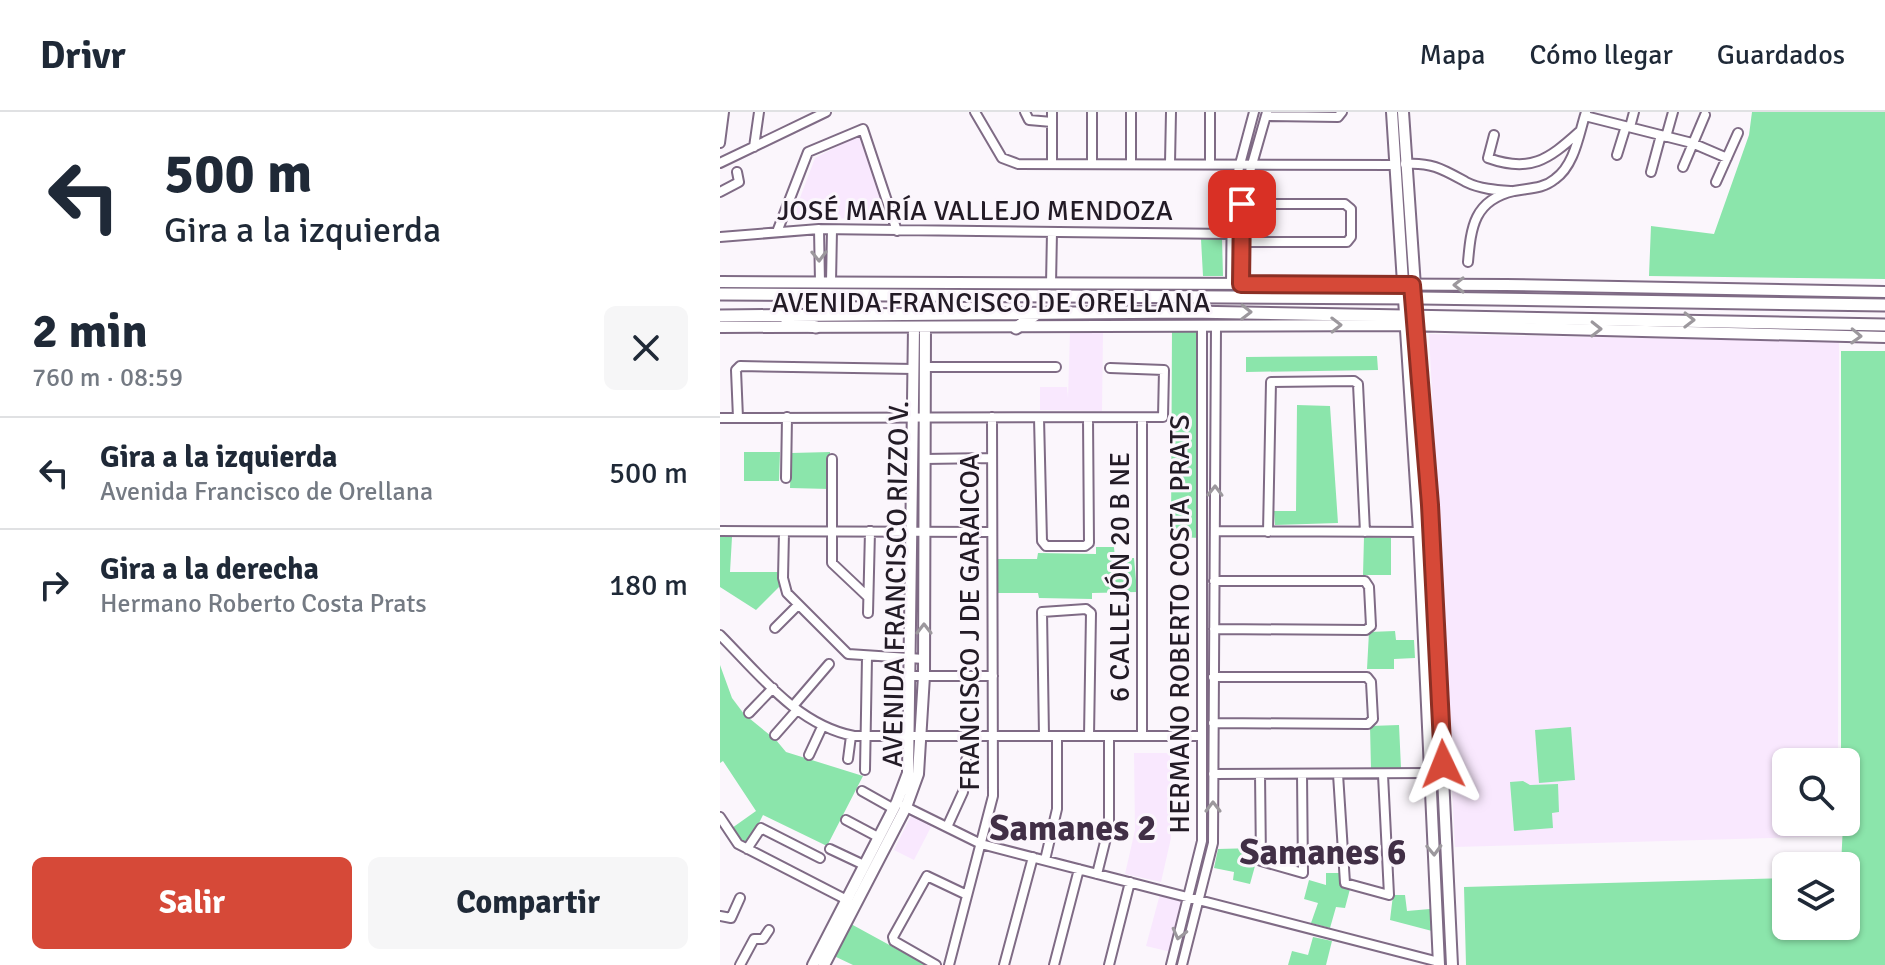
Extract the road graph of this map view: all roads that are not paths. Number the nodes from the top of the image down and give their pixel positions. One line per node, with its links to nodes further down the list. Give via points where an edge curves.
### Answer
1 (724, 112): 25 (street)
2 (759, 112): 27 (street)
3 (826, 112): 27 (street)
4 (975, 112): 30 (street, via 1002,158 1018,164)
5 (1025, 112): 19 (street, via 1029,120)
6 (1092, 112): 31 (street)
7 (1131, 112): 32 (street)
8 (1171, 112): 34 (street)
9 (1210, 112): 35 (street)
10 (1254, 112): 36 (street)
11 (1342, 112): 16 (street, via 1338,117)
12 (1392, 112): 38 (main road)
13 (1403, 112): 38 (main road)
14 (1634, 112): 20 (street)
15 (1673, 112): 24 (street)
16 (1266, 114): 37 (street)
17 (1585, 114): 20 (street); 21 (street)
18 (1705, 115): 26 (street)
19 (1052, 117): 30 (street)
20 (1628, 127): 24 (street); 28 (street)
21 (1580, 131): 23 (street, via 1552,156 1510,166 1488,158); 43 (street, via 1571,159 1557,178 1539,188)
22 (1738, 133): 29 (street)
23 (1494, 135)
24 (1664, 136): 26 (street); 41 (street)
25 (720, 143)
26 (1692, 143): 29 (street); 39 (street)
27 (754, 147): 33 (street)
28 (1617, 155)
29 (1727, 158): 42 (street)
30 (1052, 162): 31 (street)
31 (1092, 162): 32 (street)
32 (1131, 162): 34 (street)
33 (720, 163)
34 (1170, 163): 35 (street)
35 (1210, 163): 36 (street)
36 (1240, 163): 37 (street); 51 (street, via 1232,194)
37 (1251, 163): 38 (street); 45 (street)
38 (1400, 164): 43 (street, via 1448,169 1467,182); 59 (main road)
39 (1683, 167)
40 (737, 172): 44 (street, via 739,182)
41 (1651, 172)
42 (1716, 182)
43 (1512, 191): 54 (street, via 1492,200 1471,224)
44 (720, 192)
45 (1242, 204): 53 (street); 53 (street, via 1345,204 1351,209 1351,237 1347,242)
46 (819, 229): 47 (street, JOSÉ MARÍA VALLEJO MENDOZA); 49 (street, JOSÉ MARÍA VALLEJO MENDOZA); 56 (street, one-way to 56)
47 (832, 230): 48 (street, JOSÉ MARÍA VALLEJO MENDOZA); 56 (street)
48 (897, 231): 49 (street, via 863,129 808,152); 50 (street, JOSÉ MARÍA VALLEJO MENDOZA)
49 (777, 232): 52 (street, JOSÉ MARÍA VALLEJO MENDOZA)
50 (1052, 232): 51 (street, JOSÉ MARÍA VALLEJO MENDOZA); 57 (street)
51 (1231, 234): 58 (street)
52 (720, 237)
53 (1241, 242): 58 (street)
54 (1468, 262)
55 (720, 282): 56 (main road, AVENIDA FRANCISCO DE ORELLANA)
56 (826, 282): 57 (main road, AVENIDA FRANCISCO DE ORELLANA)
57 (1051, 284): 58 (main road, AVENIDA FRANCISCO DE ORELLANA)
58 (1236, 284): 59 (main road, AVENIDA FRANCISCO DE ORELLANA)
59 (1408, 285): 60 (main road, AVENIDA FRANCISCO DE ORELLANA, one-way to 59); 62 (main road)
60 (1885, 292)
61 (720, 294): 62 (highway, AVENIDA FRANCISCO DE ORELLANA)
62 (1409, 298): 63 (highway, AVENIDA FRANCISCO DE ORELLANA); 67 (main road)
63 (1885, 305)
64 (1037, 314): 66 (highway, AVENIDA FRANCISCO DE ORELLANA); 67 (highway, AVENIDA FRANCISCO DE ORELLANA, one-way to 67); 74 (highway)
65 (720, 316): 66 (highway, AVENIDA FRANCISCO DE ORELLANA)
66 (767, 316): 70 (highway)
67 (1411, 319): 68 (highway, AVENIDA FRANCISCO DE ORELLANA, one-way to 68); 73 (main road, AVENIDA FRANCISCO DE ORELLANA, one-way to 67); 75 (main road, AVENIDA FRANCISCO DE ORELLANA, one-way to 75); 102 (main road); 178 (main road, via 1430,505)
68 (1885, 325)
69 (720, 327): 70 (main road, AVENIDA FRANCISCO DE ORELLANA)
70 (816, 327): 71 (main road, AVENIDA FRANCISCO DE ORELLANA)
71 (919, 327): 74 (main road, AVENIDA FRANCISCO DE ORELLANA); 77 (main road, AVENIDA FRANCISCO RIZZO V.)
72 (1202, 327): 73 (main road, AVENIDA FRANCISCO DE ORELLANA); 74 (main road, AVENIDA FRANCISCO DE ORELLANA); 88 (street, HERMANO ROBERTO COSTA PRATS)
73 (1216, 327): 89 (street, HERMANO ROBERTO COSTA PRATS)
74 (1016, 328)
75 (1885, 337)
76 (1056, 367): 77 (street)
77 (919, 368): 80 (main road, AVENIDA FRANCISCO RIZZO V.); 83 (street, via 740,366)
78 (1110, 368): 86 (street, via 1164,370 1163,417)
79 (787, 417): 80 (street); 83 (street); 92 (street)
80 (919, 417): 81 (street); 91 (main road, AVENIDA FRANCISCO RIZZO V.); 93 (main road, AVENIDA FRANCISCO RIZZO V.)
81 (992, 417): 84 (street); 87 (street, FRANCISCO J DE GARAICOA)
82 (720, 418): 83 (street)
83 (738, 418)
84 (1039, 418): 85 (street); 85 (street, via 1043,544 1087,545)
85 (1088, 418): 86 (street)
86 (1142, 418): 132 (street, 6 CALLEJÓN 20 B NE)
87 (992, 458): 91 (street); 99 (street, FRANCISCO J DE GARAICOA)
88 (1203, 458): 89 (street); 110 (street, HERMANO ROBERTO COSTA PRATS)
89 (1215, 458): 97 (street, HERMANO ROBERTO COSTA PRATS, one-way to 89)
90 (832, 459): 95 (street)
91 (924, 459): 93 (main road, AVENIDA FRANCISCO RIZZO V.)
92 (786, 478)
93 (919, 530): 96 (street); 99 (street); 113 (main road, AVENIDA FRANCISCO RIZZO V.)
94 (720, 531): 98 (street)
95 (834, 531): 96 (street); 98 (street); 104 (street, via 834,568)
96 (870, 531): 104 (street)
97 (1215, 531): 100 (street); 103 (street, HERMANO ROBERTO COSTA PRATS)
98 (784, 532): 105 (street, via 785,587)
99 (992, 532): 116 (street, FRANCISCO J DE GARAICOA)
100 (1268, 532): 101 (street); 101 (street, via 1271,382 1354,381)
101 (1365, 532): 102 (street)
102 (1419, 532): 138 (main road)
103 (1214, 581): 108 (street, HERMANO ROBERTO COSTA PRATS); 108 (street, via 1365,581 1371,626)
104 (868, 597): 106 (street)
105 (798, 605): 107 (street); 112 (street, via 848,654)
106 (868, 613)
107 (775, 628)
108 (1214, 629): 111 (street, HERMANO ROBERTO COSTA PRATS)
109 (720, 635): 118 (street)
110 (1202, 651): 111 (street); 133 (street, HERMANO ROBERTO COSTA PRATS)
111 (1214, 651): 117 (street, HERMANO ROBERTO COSTA PRATS)
112 (867, 657): 113 (street); 125 (street)
113 (918, 659): 115 (main road, AVENIDA FRANCISCO RIZZO V.)
114 (829, 664): 119 (street)
115 (918, 676): 116 (street); 126 (main road, AVENIDA FRANCISCO RIZZO V.)
116 (993, 676): 127 (street, FRANCISCO J DE GARAICOA)
117 (1213, 677): 121 (street, HERMANO ROBERTO COSTA PRATS); 121 (street, via 1367,677 1373,719 1368,724)
118 (773, 688): 119 (street); 120 (street)
119 (795, 708): 122 (street); 123 (street)
120 (749, 713)
121 (1213, 723): 139 (street, HERMANO ROBERTO COSTA PRATS)
122 (822, 727): 124 (street); 134 (street)
123 (775, 735)
124 (851, 736): 125 (street); 135 (street)
125 (867, 736): 126 (street); 137 (street)
126 (915, 736): 127 (street); 145 (main road, AVENIDA FRANCISCO RIZZO V., via 918,774)
127 (993, 736): 128 (street); 150 (street, FRANCISCO J DE GARAICOA, via 993,796)
128 (1044, 736): 129 (street); 130 (street, via 1042,612 1089,610)
129 (1057, 736): 130 (street); 155 (street, via 1057,809)
130 (1089, 736): 131 (street)
131 (1109, 736): 132 (street); 158 (street, 6 CALLEJÓN 20 B NE, via 1109,826)
132 (1142, 736): 133 (street)
133 (1202, 736): 161 (street, HERMANO ROBERTO COSTA PRATS, via 1202,841)
134 (809, 755)
135 (848, 759)
136 (966, 760): 148 (street, via 963,792)
137 (865, 770)
138 (1432, 773): 143 (street); 167 (main road, one-way to 167)
139 (1213, 774): 140 (street); 164 (street, HERMANO ROBERTO COSTA PRATS, one-way to 139, via 1213,843)
140 (1260, 774): 141 (street); 141 (street, via 1261,861 1303,873)
141 (1302, 774): 142 (street)
142 (1338, 774): 143 (street); 143 (street, via 1345,883 1389,895)
143 (1383, 775)
144 (862, 791): 145 (street)
145 (899, 806): 148 (street); 149 (main road, AVENIDA FRANCISCO RIZZO V.); 170 (main road, AVENIDA FRANCISCO RIZZO V.)
146 (720, 817): 151 (street, via 735,842)
147 (846, 820): 149 (street)
148 (947, 827): 150 (street)
149 (878, 837): 156 (main road, AVENIDA FRANCISCO RIZZO V.)
150 (981, 844): 153 (street); 160 (street, FRANCISCO J DE GARAICOA)
151 (747, 849): 154 (street, via 761,828); 163 (street)
152 (830, 849): 156 (street)
153 (1033, 857): 155 (street); 173 (street)
154 (820, 858)
155 (1045, 860): 157 (street)
156 (864, 865): 163 (main road, AVENIDA FRANCISCO RIZZO V.)
157 (1079, 869): 158 (street); 174 (street)
158 (1097, 874): 159 (street)
159 (1130, 882): 161 (street); 175 (street)
160 (967, 895): 171 (street, via 927,876 893,937); 172 (street, FRANCISCO J DE GARAICOA)
161 (1188, 897): 164 (street); 176 (street, HERMANO ROBERTO COSTA PRATS, one-way to 176)
162 (740, 898): 165 (street, via 731,918)
163 (847, 900): 169 (main road, AVENIDA FRANCISCO RIZZO V.)
164 (1198, 900): 167 (street); 177 (street, HERMANO ROBERTO COSTA PRATS)
165 (720, 916)
166 (769, 930): 168 (street, via 763,939 754,939)
167 (1439, 964)
168 (740, 965)
169 (813, 965)
170 (824, 965)
171 (936, 965)
172 (949, 965)
173 (1004, 965)
174 (1054, 965)
175 (1109, 965)
176 (1171, 965)
177 (1182, 965)
178 (1452, 965)

